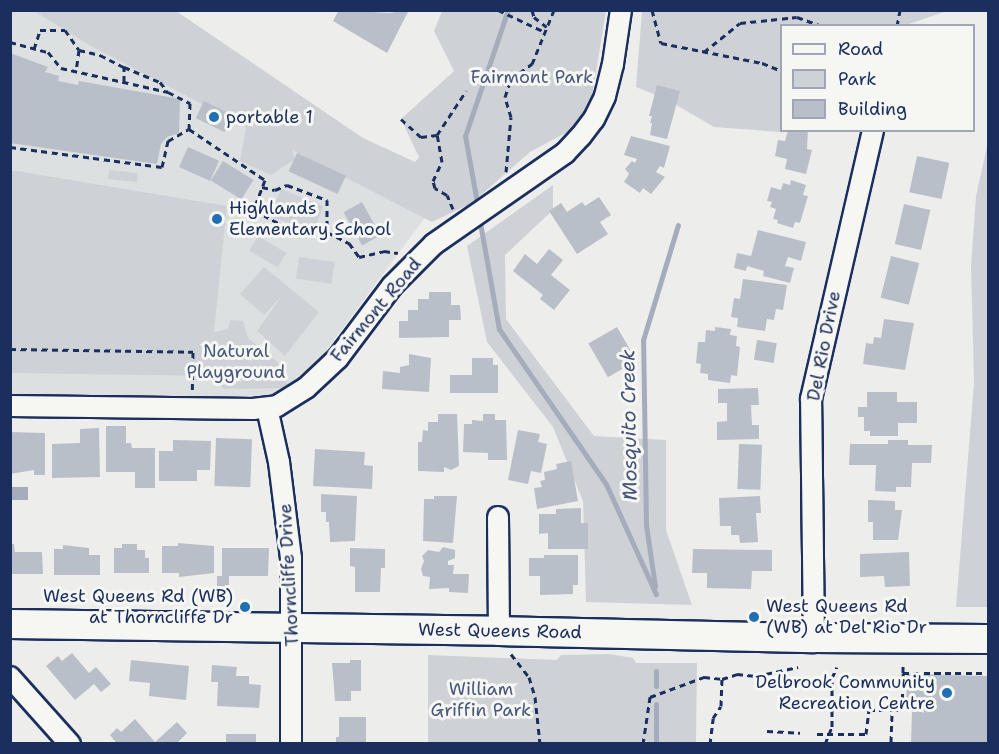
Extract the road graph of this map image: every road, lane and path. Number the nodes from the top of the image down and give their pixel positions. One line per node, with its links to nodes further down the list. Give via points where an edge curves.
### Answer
1 (498, 10): 7 (path)
2 (532, 10): 7 (path)
3 (554, 10): 7 (path)
4 (621, 10): 24 (street, Fairmont Road, via 613,64 594,119 565,153)
5 (652, 10): 11 (path, via 661,43)
6 (816, 24): 11 (path, via 797,17 740,23)
7 (546, 29): 24 (path, via 532,64 511,80 505,97 511,117)
8 (10, 42): 9 (path)
9 (34, 49): 10 (path, via 40,30 65,30); 14 (path, via 48,52 62,68)
10 (79, 50): 12 (path); 14 (path)
11 (704, 52): 13 (path)
12 (124, 67): 15 (path); 17 (path, via 160,82)
13 (780, 70)
14 (76, 71): 15 (path)
15 (124, 82): 17 (path)
16 (466, 91): 21 (path)
17 (168, 92): 19 (path, via 190,103)
18 (401, 120): 21 (path, via 421,137)
19 (189, 129): 22 (path, via 168,141 162,168); 23 (path, via 265,180)
20 (873, 132): 36 (street, Del Rio Drive, via 811,399)
21 (437, 135): 25 (path, via 442,162 433,181)
22 (10, 147)
23 (262, 187): 26 (path, via 256,203 263,215 299,234); 26 (path, via 275,190 287,185 327,200)
24 (505, 197): 25 (street, Fairmont Road)
25 (460, 217): 31 (street, Fairmont Road, via 392,286 338,358 316,379 277,406)
26 (327, 232): 27 (path, via 349,243 358,257 384,251)
27 (404, 254)
28 (10, 349): 29 (path, via 193,352)
29 (192, 391)
30 (10, 406): 31 (street, Fairmont Road)
31 (267, 408): 34 (street, Thorncliffe Drive, via 287,517)
32 (498, 517): 35 (street)
33 (10, 624): 34 (main road, West Queens Road)
34 (293, 628): 35 (main road, West Queens Road); 54 (street, Thorncliffe Drive)
35 (502, 639): 36 (main road, West Queens Road); 55 (path, via 530,677)
36 (813, 639): 37 (main road, West Queens Road)
37 (978, 639)
38 (903, 663): 41 (path)
39 (798, 667): 43 (path)
40 (837, 668): 51 (path, via 832,678)
41 (903, 673): 42 (path); 47 (path, via 902,710)
42 (988, 673)
43 (756, 676): 45 (path, via 737,674); 46 (path)
44 (10, 677): 53 (street)
45 (722, 679): 56 (path, via 704,677 650,697); 57 (path, via 721,706 713,718)
46 (766, 686)
47 (892, 710): 51 (path, via 869,710 866,734); 52 (path)
48 (767, 730): 49 (path)
49 (800, 733)
50 (817, 734): 51 (path)
51 (828, 735): 58 (path)
52 (891, 742)
53 (70, 744)
54 (291, 744)
55 (540, 744)
56 (643, 744)
57 (710, 744)
58 (825, 744)

